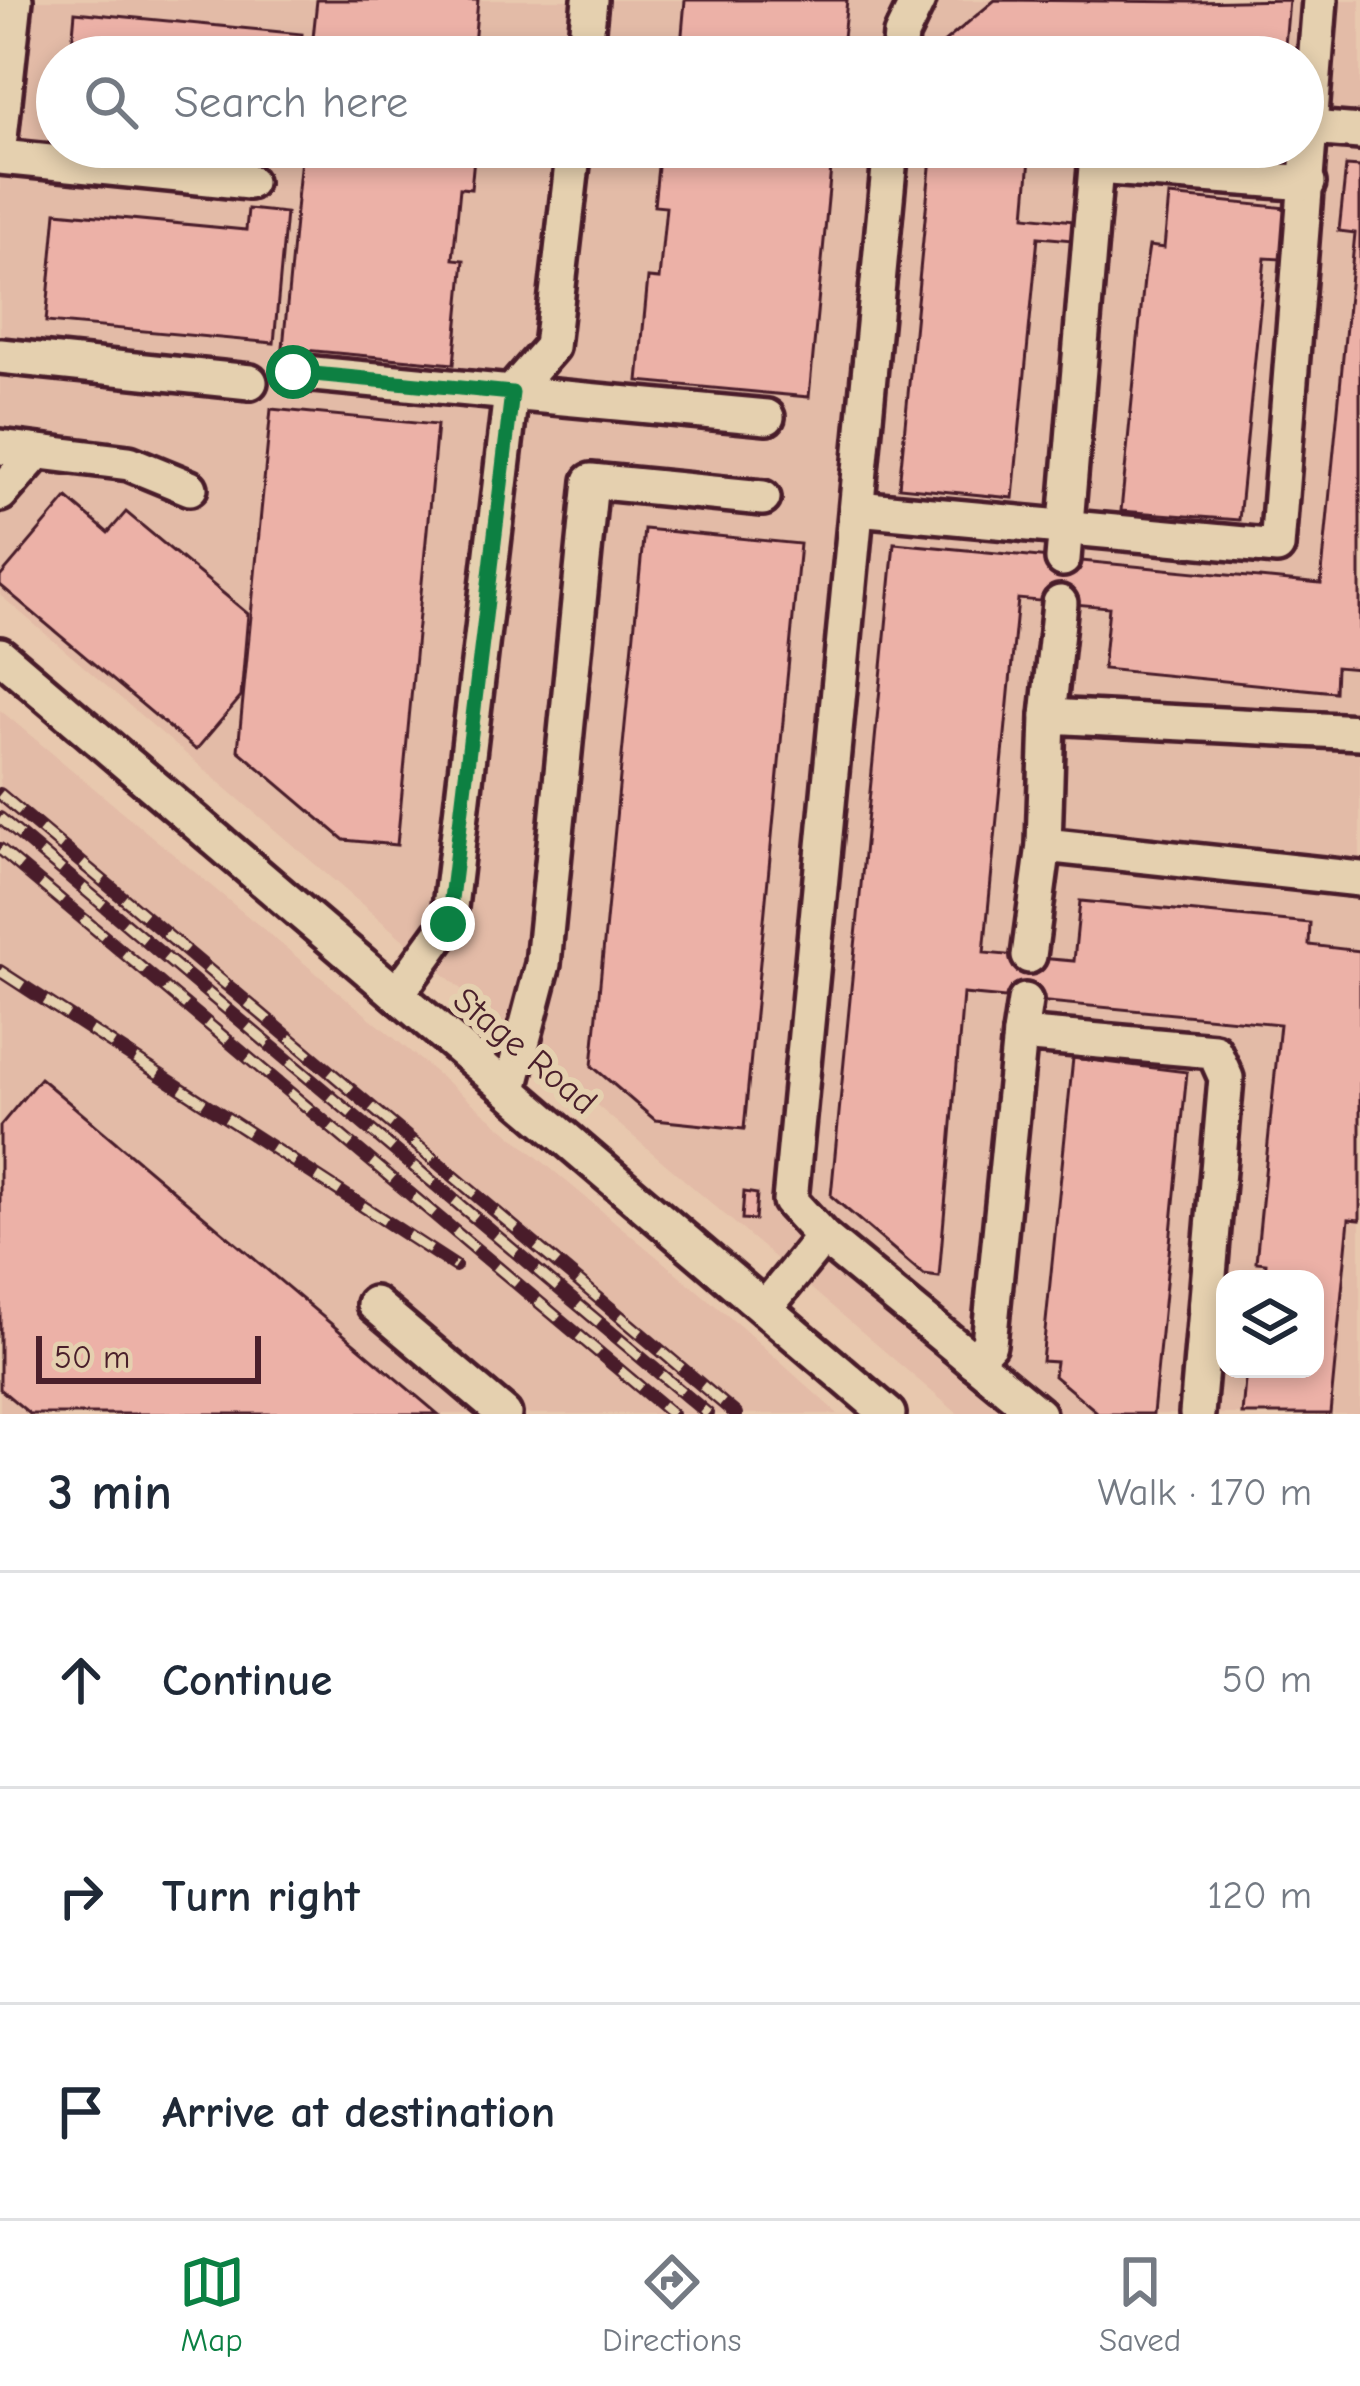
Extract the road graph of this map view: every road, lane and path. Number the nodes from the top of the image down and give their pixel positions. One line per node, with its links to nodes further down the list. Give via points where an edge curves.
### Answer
1 (14, 0): 8 (street)
2 (590, 0): 5 (street)
3 (918, 0): 6 (street)
4 (1320, 0): 7 (street)
5 (586, 36)
6 (901, 36)
7 (1317, 36)
8 (5, 49): 11 (street)
9 (1324, 129): 10 (street)
10 (1360, 132)
11 (0, 138)
12 (0, 158): 13 (street)
13 (36, 161)
14 (104, 168): 20 (street)
15 (572, 168): 25 (street, via 551,347)
16 (889, 168): 32 (street)
17 (1096, 168): 33 (street)
18 (1109, 168): 21 (street)
19 (1309, 168): 21 (street)
20 (249, 182)
21 (1308, 183): 33 (street, via 1277,548)
22 (0, 356): 24 (street)
23 (293, 372): 25 (street)
24 (250, 382)
25 (512, 393): 26 (street); 41 (street, via 448,924)
26 (766, 417)
27 (0, 447): 28 (street)
28 (37, 452): 29 (street, via 129,463); 30 (street)
29 (190, 488)
30 (0, 494)
31 (763, 498): 42 (street, via 591,481 543,964)
32 (856, 508): 33 (street); 43 (street, via 790,1201)
33 (1065, 543)
34 (1060, 603): 36 (street)
35 (0, 655): 41 (street, Stage Road)
36 (1048, 716): 37 (street); 38 (street)
37 (1360, 732)
38 (1044, 845): 39 (street); 40 (street)
39 (1360, 879)
40 (1030, 956)
41 (398, 994): 42 (street, Stage Road)
42 (510, 1089): 45 (street, Stage Road)
43 (823, 1237): 45 (street); 46 (street)
44 (374, 1304): 47 (street)
45 (766, 1307): 48 (street, Stage Road)
46 (973, 1361): 49 (street); 50 (street, via 989,1344 1022,1018 1214,1051 1226,1078)
47 (504, 1414)
48 (888, 1414)
49 (1038, 1414)
50 (1197, 1414)

